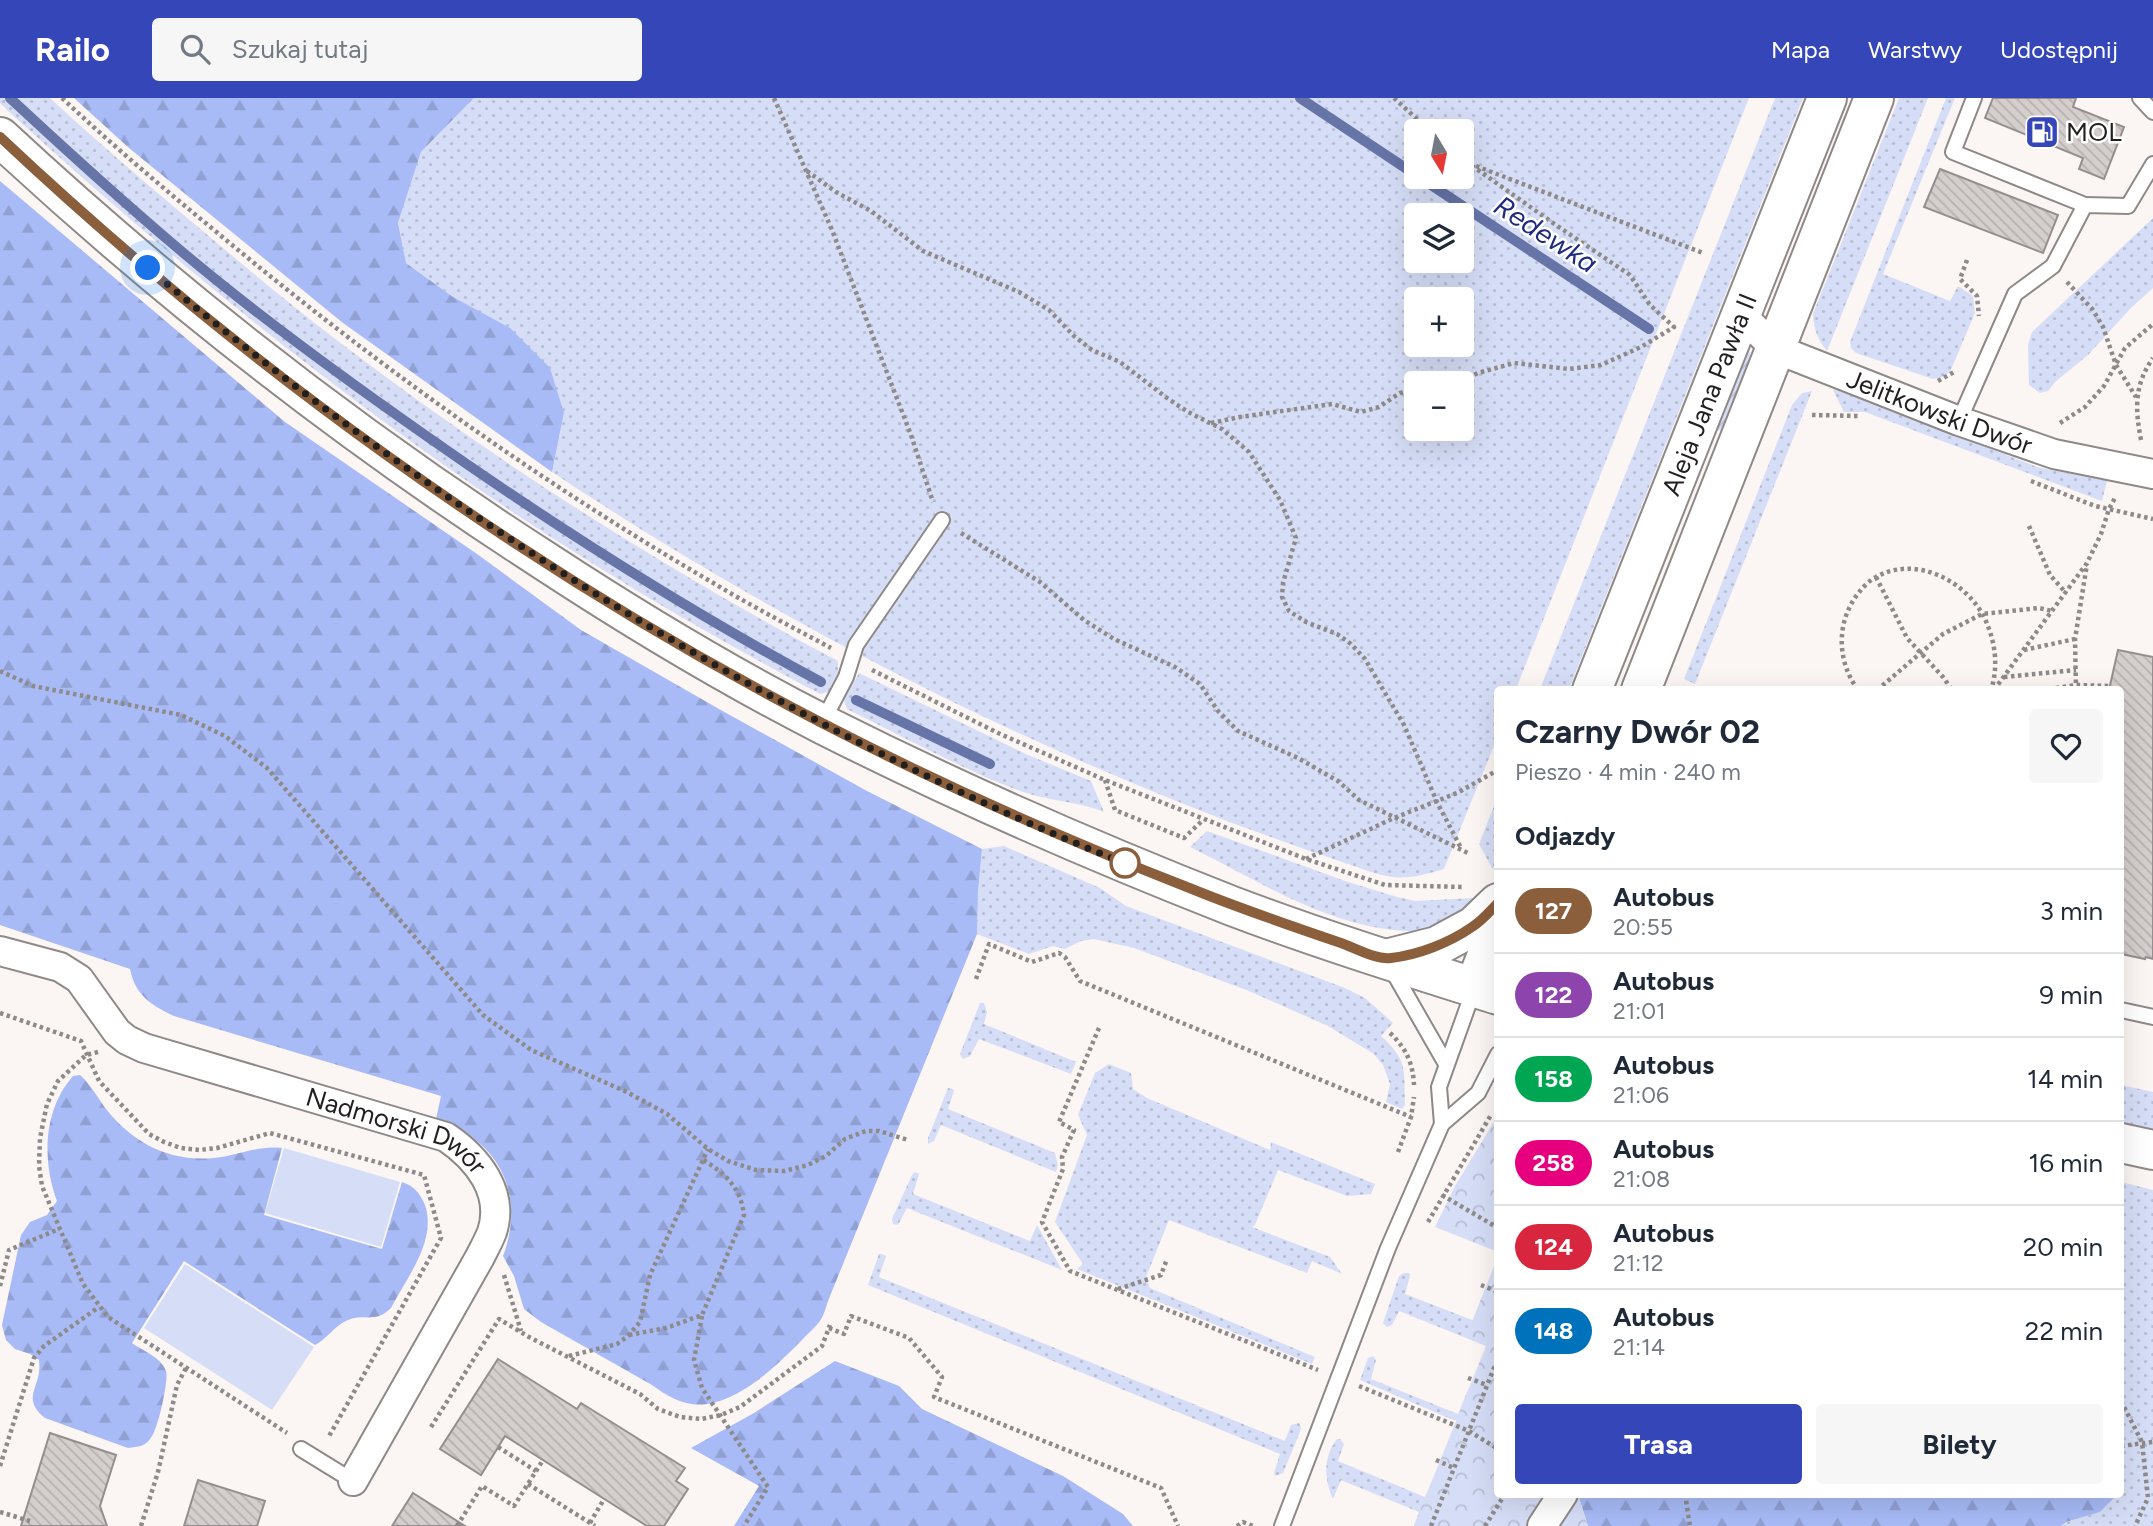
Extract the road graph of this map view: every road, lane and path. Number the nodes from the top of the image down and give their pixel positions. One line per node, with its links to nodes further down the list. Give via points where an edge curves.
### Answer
1 (62, 98): 46 (path, via 266,274 472,428 715,585)
2 (774, 98): 14 (path)
3 (1394, 98): 9 (path)
4 (1827, 98): 19 (main road, Aleja Jana Pawła II)
5 (1874, 98): 22 (main road, Aleja Jana Pawła II)
6 (1974, 98): 15 (lane, via 1953,152)
7 (2140, 98): 8 (lane)
8 (2153, 112)
9 (1417, 119)
10 (0, 136): 58 (main road, via 110,237 223,331 387,455 608,602)
11 (2153, 164): 15 (lane, via 2128,206)
12 (1474, 166): 16 (path)
13 (1474, 168): 26 (path, via 1630,275 1674,327 1601,365 1569,369 1514,363)
14 (806, 171): 31 (path, via 871,211 923,251 1020,292 1049,310 1092,350 1120,362 1167,398); 36 (path)
15 (2085, 205): 18 (lane)
16 (1703, 253)
17 (1967, 260): 21 (path, via 1960,279 1977,296 1980,314)
18 (2053, 266): 25 (path, via 2093,310); 30 (lane, via 2015,294)
19 (1741, 315): 22 (street, Jelitkowski Dwór); 50 (main road, Aleja Jana Pawła II)
20 (2153, 324): 25 (path, via 2125,348)
21 (1975, 326)
22 (1776, 349): 30 (street, Jelitkowski Dwór); 51 (main road, Aleja Jana Pawła II)
23 (2153, 358): 29 (path)
24 (1958, 362): 27 (path, via 1953,374)
25 (2116, 365): 29 (path); 32 (path, via 2105,386 2085,407)
26 (1474, 375)
27 (1931, 382)
28 (1404, 392): 31 (path, via 1361,412 1332,404)
29 (2136, 397): 33 (path, via 2140,439)
30 (1959, 421): 32 (street, Jelitkowski Dwór)
31 (1211, 423): 61 (path, via 1249,452 1280,500 1296,538 1283,583 1282,597 1289,611 1352,643 1365,659 1404,725)
32 (2025, 445): 34 (street, Jelitkowski Dwór)
33 (2146, 447)
34 (2153, 474)
35 (2122, 487): 38 (path)
36 (942, 520): 46 (lane, via 856,645); 62 (path, via 1040,582 1084,620 1200,684 1238,732 1298,758)
37 (2029, 526): 40 (path, via 2050,575)
38 (2088, 563): 40 (path); 43 (path)
39 (1876, 577): 42 (path, via 1895,570 1937,574 1971,597); 45 (path, via 1907,639); 52 (path, via 1856,597 1842,628 1844,663)
40 (2066, 593): 41 (path)
41 (2052, 611): 42 (path, via 2039,608); 44 (path)
42 (1982, 614): 45 (path); 55 (path, via 1994,646)
43 (2074, 639): 44 (path); 47 (path)
44 (2024, 650): 49 (path)
45 (1921, 651): 53 (path); 54 (path)
46 (851, 660): 58 (lane); 60 (path)
47 (2076, 670): 49 (path); 57 (path)
48 (0, 671): 88 (path, via 33,686 181,715 225,736 267,768 483,1015 531,1050 667,1114)
49 (2004, 677): 56 (path)
50 (1594, 686)
51 (1643, 686)
52 (1855, 686)
53 (1882, 686)
54 (1949, 686)
55 (1993, 686)
56 (1996, 686)
57 (2076, 686)
58 (822, 723): 71 (main road, via 975,798 1109,856 1236,907)
59 (1494, 772): 61 (path)
60 (1105, 780): 63 (path); 63 (path, via 1115,810 1184,838)
61 (1437, 802): 62 (path); 64 (path)
62 (1394, 818): 64 (path); 66 (path)
63 (1203, 820): 66 (path)
64 (1461, 850): 65 (path)
65 (1470, 854)
66 (1306, 859): 67 (path, via 1385,885)
67 (1457, 887)
68 (1494, 907): 71 (main road, via 1474,926 1437,946)
69 (1494, 948): 73 (main road)
70 (0, 951): 79 (street, Nadmorski Dwór, via 60,967 79,979)
71 (1386, 959): 73 (main road); 82 (lane)
72 (976, 979): 84 (path, via 989,944 1032,962 1059,953 1080,981)
73 (1486, 991): 82 (lane)
74 (2124, 1011): 76 (lane)
75 (0, 1013): 80 (path, via 81,1041)
76 (2153, 1017)
77 (1099, 1028): 94 (path, via 1059,1113 1059,1122 1074,1130)
78 (1390, 1033): 84 (path, via 1411,1064)
79 (127, 1040): 80 (path, via 110,1050); 128 (street, Nadmorski Dwór, via 446,1137 465,1150 491,1187 493,1230)
80 (86, 1055): 96 (path, via 58,1081 47,1104 40,1138 42,1186); 122 (path, via 99,1081 149,1134 164,1143 199,1150 270,1133 424,1175 440,1238)
81 (1494, 1062): 85 (lane, via 1478,1093)
82 (1446, 1064): 85 (lane, via 1439,1087)
83 (1491, 1114): 92 (path)
84 (1411, 1117): 90 (path)
85 (1443, 1124): 109 (lane, via 1388,1248)
86 (908, 1140): 88 (path, via 866,1131 845,1139 808,1165 784,1171 756,1170)
87 (2124, 1144): 89 (main road)
88 (708, 1149): 91 (path)
89 (2153, 1150)
90 (1398, 1153)
91 (703, 1160): 104 (path, via 732,1183 744,1215); 105 (path, via 650,1275 640,1322)
92 (1442, 1195): 95 (path); 97 (path)
93 (1041, 1205): 94 (path)
94 (1047, 1208): 101 (path, via 1042,1223 1070,1271)
95 (1494, 1226)
96 (59, 1229): 100 (path, via 9,1250); 103 (path, via 83,1284)
97 (1423, 1232)
98 (1167, 1259): 101 (path, via 1161,1275)
99 (1481, 1285): 102 (path)
100 (0, 1286)
101 (1116, 1290): 109 (path)
102 (1494, 1290)
103 (99, 1307): 107 (path); 125 (path, via 34,1358)
104 (702, 1315): 105 (path); 113 (path, via 694,1360 702,1388)
105 (628, 1336): 106 (path, via 617,1344)
106 (568, 1356): 113 (path, via 640,1394 658,1409 701,1419); 114 (path, via 499,1319)
107 (186, 1368): 121 (path, via 287,1433); 137 (path, via 177,1385)
108 (1494, 1368): 111 (path)
109 (1340, 1378): 115 (path); 143 (lane)
110 (1468, 1378): 111 (path)
111 (1487, 1385): 115 (path)
112 (2124, 1407): 116 (path)
113 (721, 1415): 139 (path, via 768,1488); 140 (path, via 740,1407 822,1346 830,1327 844,1334 852,1316 909,1338 942,1377 934,1397 1161,1488)
114 (430, 1427)
115 (1469, 1431): 120 (path); 126 (path)
116 (2142, 1442): 117 (path); 118 (path); 148 (path, via 2148,1498)
117 (2153, 1442)
118 (2124, 1445)
119 (498, 1447): 127 (path)
120 (1494, 1447)
121 (300, 1449): 122 (lane)
122 (316, 1458): 128 (lane)
123 (543, 1460): 127 (path)
124 (1436, 1461): 126 (path)
125 (0, 1466)
126 (1454, 1468): 144 (path)
127 (536, 1471): 129 (path)
128 (353, 1481)
129 (528, 1484): 136 (path); 138 (path, via 514,1506 482,1486)
130 (1502, 1498): 145 (path)
131 (1560, 1498): 146 (street)
132 (1686, 1498): 147 (path)
133 (604, 1499): 136 (path)
134 (0, 1512): 135 (path)
135 (30, 1521)
136 (592, 1524)
137 (141, 1526)
138 (457, 1526)
139 (746, 1526)
140 (1178, 1526)
141 (1237, 1526): 142 (path, via 1243,1522)
142 (1252, 1526)
143 (1282, 1526)
144 (1431, 1526)
145 (1485, 1526)
146 (1542, 1526)
147 (1690, 1526)
148 (2135, 1526)

